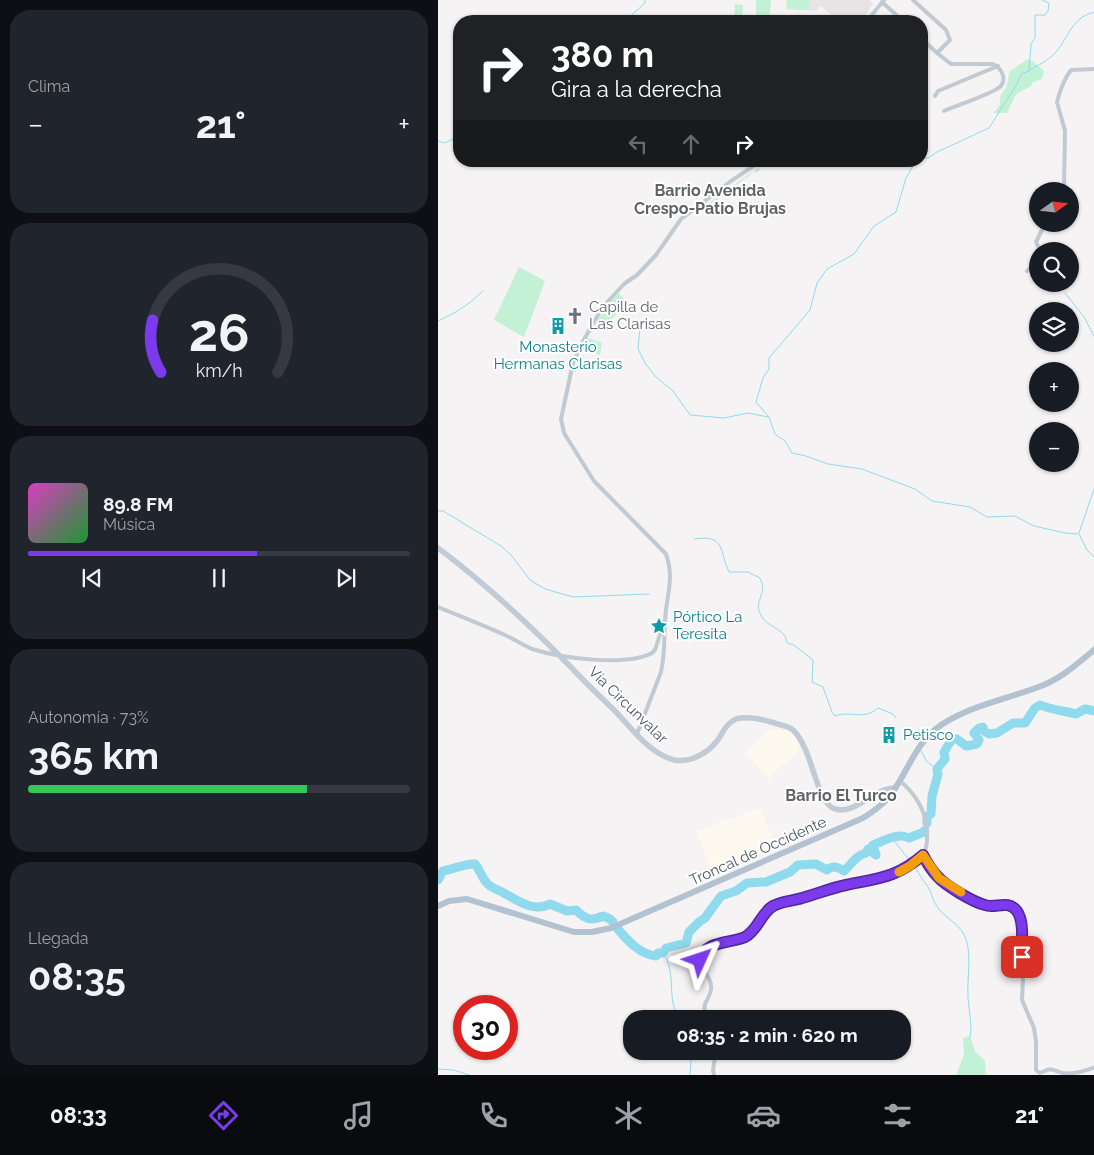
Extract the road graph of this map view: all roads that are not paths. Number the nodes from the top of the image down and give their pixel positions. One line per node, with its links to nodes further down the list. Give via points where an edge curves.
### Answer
1 (913, 0): 6 (street, via 949,35 950,40)
2 (883, 1): 3 (street); 4 (street)
3 (872, 15)
4 (898, 15)
5 (928, 44): 6 (street)
6 (937, 53): 7 (street, via 952,64)
7 (998, 66): 9 (street, via 938,91); 10 (street, via 1004,79 1000,87)
8 (1094, 69): 12 (street, via 1071,70 1058,97 1065,131)
9 (935, 96)
10 (944, 111)
11 (752, 167): 15 (street, via 681,218 656,255 604,304 573,363 563,407 564,433 594,481 666,554 671,576)
12 (1064, 182)
13 (438, 548): 17 (main road, Vía Circunvalar, via 489,590)
14 (438, 607): 17 (street, via 530,648)
15 (665, 620): 17 (street, via 655,650 648,655 617,661); 18 (street, via 661,672)
16 (1094, 649): 19 (main road, Troncal de Occidente, via 1064,674 1042,686 966,711 939,726 917,750)
17 (559, 656): 18 (main road, Vía Circunvalar)
18 (638, 734): 20 (main road, Vía Circunvalar, via 664,757 687,760 698,757 714,745 727,726 736,720 775,723 794,730 818,788 830,807 845,810 887,788)
19 (900, 780): 20 (main road, Troncal de Occidente); 21 (street, via 909,788 925,816 928,843)
20 (895, 788): 22 (main road, Troncal de Occidente, via 882,805 864,818 600,931 574,932 467,899)
21 (923, 855): 23 (street, via 896,874 772,907 749,934 706,948 700,960 711,986); 25 (street, via 947,884 980,903 988,906 1005,904 1018,914 1022,1000 1034,1028 1036,1070 1040,1073 1055,1069 1064,1074)
22 (438, 906)
23 (704, 1010)
24 (715, 1060): 26 (street)
25 (1094, 1067)
26 (714, 1075)

